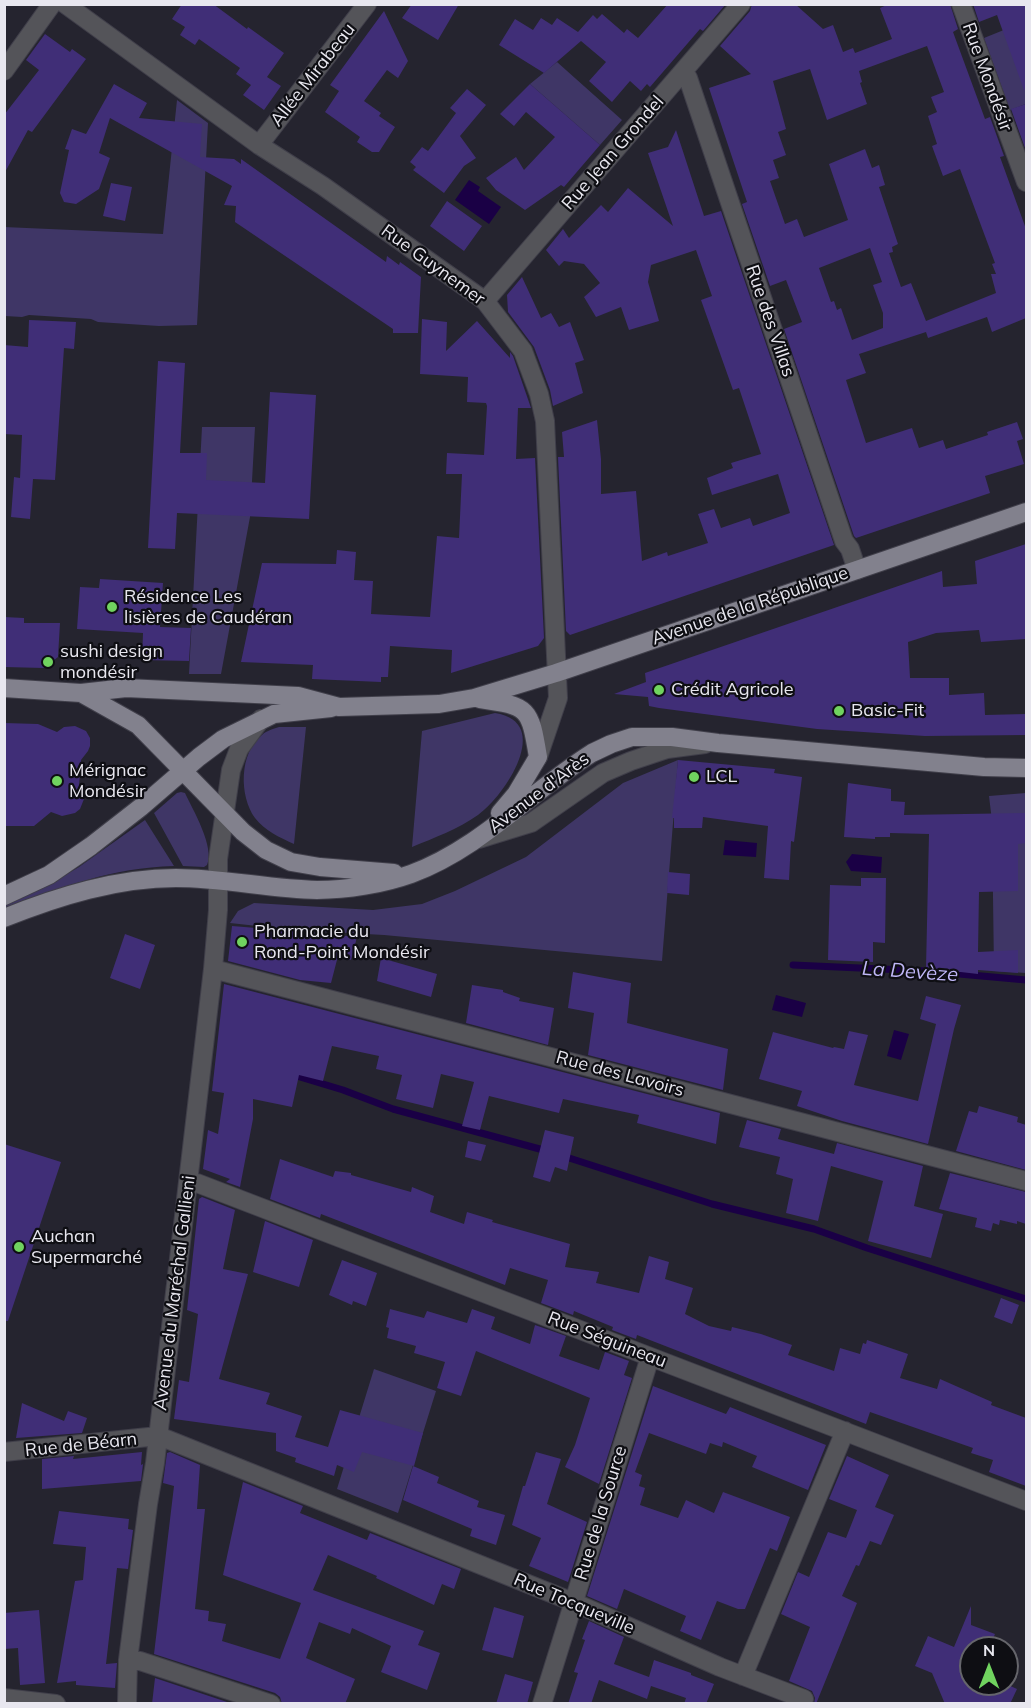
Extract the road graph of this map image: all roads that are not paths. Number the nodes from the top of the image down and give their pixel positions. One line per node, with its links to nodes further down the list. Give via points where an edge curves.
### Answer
1 (52, 4): 6 (street)
2 (65, 4): 8 (street, Rue Guynemer)
3 (367, 4): 8 (street, Allée Mirabeau)
4 (741, 4): 7 (street, Rue Jean Grondel)
5 (961, 4): 9 (street, Rue Mondésir)
6 (4, 71)
7 (682, 73): 10 (street, Rue Jean Grondel); 12 (street, Rue des Villas, via 688,78 840,530)
8 (259, 145): 10 (street, Rue Guynemer)
9 (1026, 182)
10 (485, 301): 13 (street, Rue Guynemer, via 523,351 545,421)
11 (1026, 512): 12 (main road, Avenue de la République)
12 (857, 570): 13 (main road, Avenue de la République)
13 (556, 673): 16 (main road, Avenue de la République); 19 (street, Rue Guynemer, via 558,698)
14 (4, 688): 15 (main road)
15 (81, 693): 17 (main road, via 126,688 288,695); 21 (main road, via 138,725)
16 (474, 698): 17 (main road, via 439,704); 19 (main road, via 510,703 523,709 533,728)
17 (339, 707): 18 (main road, via 280,713)
18 (261, 719): 21 (main road, via 223,739); 22 (street, Avenue du Maréchal Gallieni, via 234,759)
19 (538, 757): 23 (main road, via 516,794)
20 (1026, 768): 23 (main road, Avenue d'Arès, via 672,736 632,737 584,758)
21 (184, 770): 22 (main road); 26 (main road, via 49,875)
22 (224, 812): 24 (main road, via 266,850 291,862); 25 (street, Avenue du Maréchal Gallieni)
23 (477, 840): 24 (main road)
24 (410, 874): 25 (main road, via 366,885 318,890)
25 (218, 881): 27 (main road, via 169,878 112,885); 28 (street, Avenue du Maréchal Gallieni)
26 (4, 896)
27 (4, 918)
28 (213, 969): 29 (street, Rue des Lavoirs); 30 (street, Avenue du Maréchal Gallieni)
29 (1026, 1181)
30 (188, 1183): 31 (street, Rue Séguineau, via 197,1183); 33 (street, Avenue du Maréchal Gallieni)
31 (650, 1357): 32 (street, Rue Séguineau); 36 (street, Rue de la Source)
32 (845, 1431): 35 (street, Rue Séguineau); 38 (street)
33 (158, 1436): 34 (street, Rue de Béarn); 36 (street, Rue Tocqueville); 37 (street, Avenue du Maréchal Gallieni)
34 (4, 1452)
35 (1026, 1500)
36 (573, 1602): 38 (street, Rue Tocqueville); 44 (street, Rue de la Source)
37 (128, 1660): 42 (street, Avenue du Maréchal Gallieni); 43 (street)
38 (743, 1676): 40 (street, Rue Tocqueville)
39 (4, 1698): 41 (street)
40 (804, 1699)
41 (56, 1704)
42 (127, 1704)
43 (271, 1704)
44 (542, 1704)

